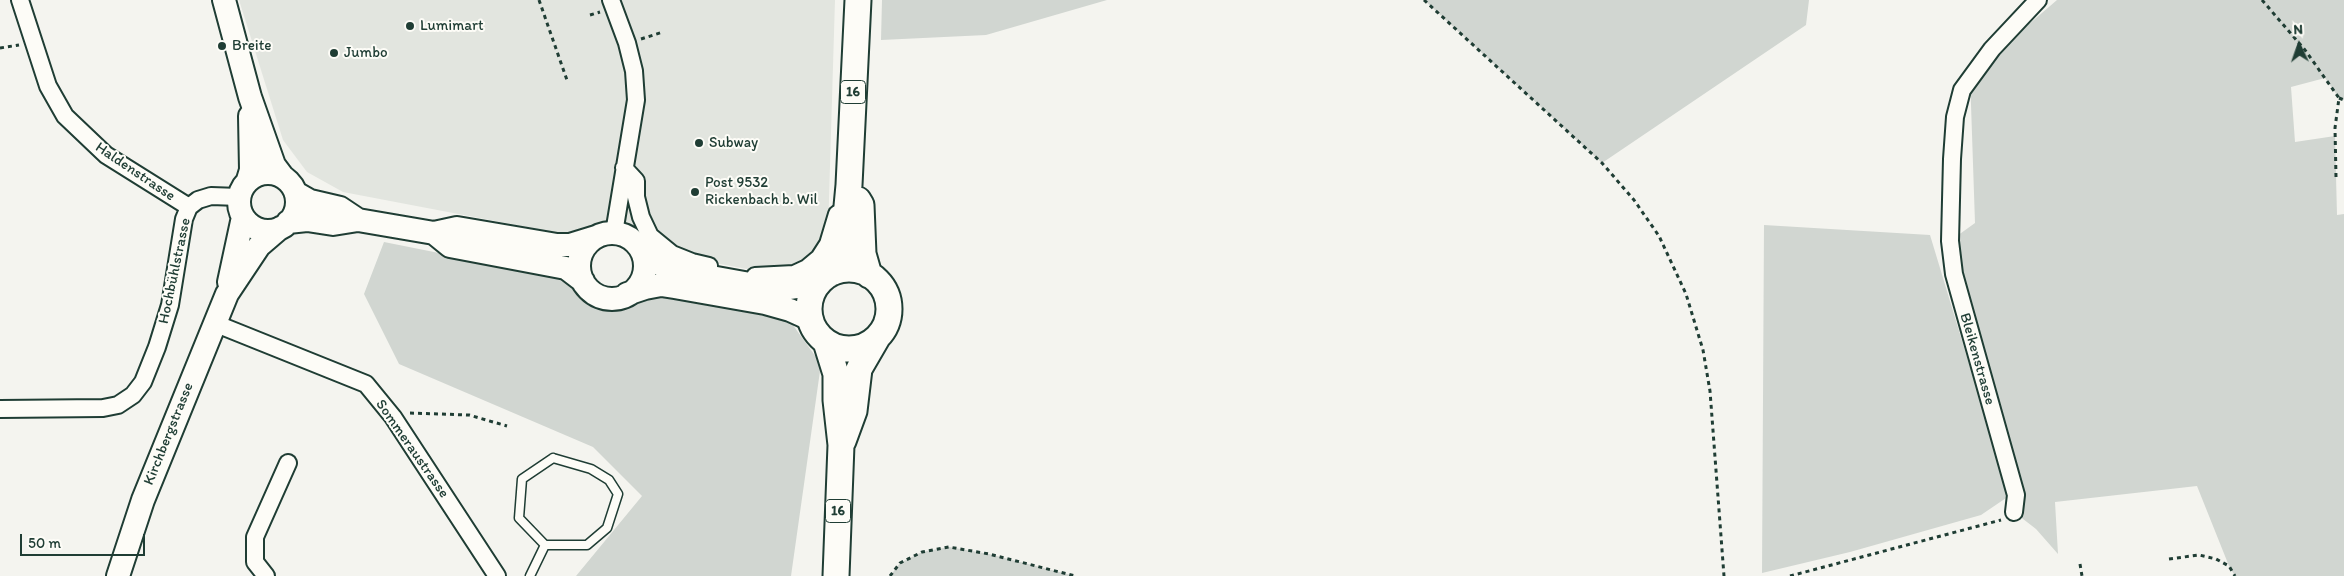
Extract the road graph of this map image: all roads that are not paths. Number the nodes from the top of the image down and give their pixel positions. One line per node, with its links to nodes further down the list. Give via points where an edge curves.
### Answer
1 (20, 0): 11 (street, Haldenstrasse, via 48,86 66,116 106,154)
2 (224, 0): 6 (main road)
3 (858, 0): 9 (main road, 16)
4 (2038, 0): 29 (street, Bleikenstrasse, via 1992,49 1962,90 1955,117 1952,159 1950,241 1954,274 2016,496)
5 (606, 6): 7 (street, via 627,44 634,71 636,100)
6 (250, 98): 8 (main road, via 274,165); 10 (main road, Kirchbergstrasse, via 251,170)
7 (624, 168): 9 (street, via 636,181 640,217 650,236 672,254 692,262 758,276 794,274 819,258 836,222 838,203); 15 (street)
8 (289, 185): 10 (main road, via 265,173); 12 (main road, via 310,201 340,208); 13 (main road, via 296,209)
9 (849, 185): 17 (main road, via 861,205 863,254); 18 (main road, 16, via 844,238)
10 (243, 198): 11 (street, Hochbühlstrasse, via 211,196); 13 (main road, via 256,228 264,230); 20 (main road, Kirchbergstrasse)
11 (189, 207): 26 (street, Hochbühlstrasse, via 184,219 168,314 143,382 133,395 118,405 103,408)
12 (358, 220): 13 (main road, via 333,224 307,220); 14 (main road)
13 (284, 225): 20 (main road, Kirchbergstrasse, via 259,246)
14 (434, 233): 15 (main road, via 456,228 557,245 570,245); 19 (main road, via 450,246 566,268)
15 (605, 235): 16 (main road, via 624,235); 19 (main road, via 587,244 581,254 579,270)
16 (641, 250): 18 (main road, via 664,267 761,286 788,288); 21 (main road, via 644,272 636,287)
17 (869, 274): 18 (main road, via 846,269); 24 (main road, via 885,292 889,304 884,328)
18 (826, 278): 22 (main road, via 810,301)
19 (583, 281): 21 (main road, via 600,296 610,298)
20 (227, 294): 23 (main road, Kirchbergstrasse)
21 (627, 294): 22 (main road, via 645,288 674,287 765,303)
22 (810, 319): 25 (main road)
23 (214, 323): 31 (main road, Kirchbergstrasse, via 143,500); 33 (street, Sommeraustrasse, via 366,384 389,412)
24 (877, 338): 25 (main road, via 852,349); 27 (main road, 16, via 859,369 854,411)
25 (826, 342): 27 (main road, 16, via 836,374)
26 (0, 409)
27 (841, 445): 35 (main road, 16)
28 (288, 463): 32 (street, via 255,537 255,562)
29 (2014, 512)
30 (545, 545): 30 (lane, via 519,518 522,480 553,458 591,470 609,480 618,494 607,528 587,545); 34 (lane)
31 (118, 576)
32 (266, 576)
33 (497, 576)
34 (530, 576)
35 (836, 576)

